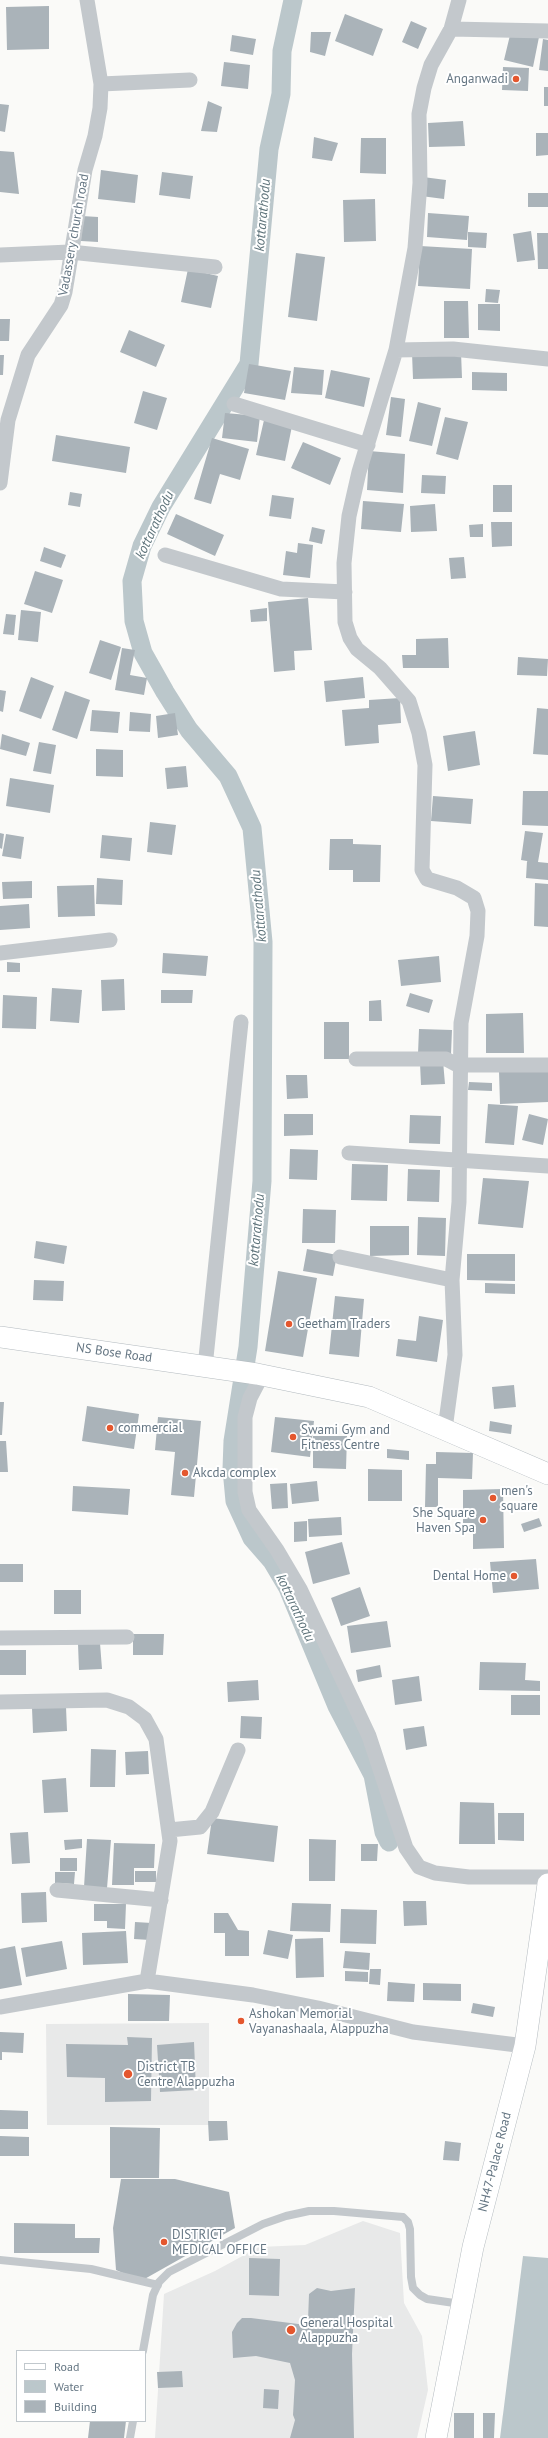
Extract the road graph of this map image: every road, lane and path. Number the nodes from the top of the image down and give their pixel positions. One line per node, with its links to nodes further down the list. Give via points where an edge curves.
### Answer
1 (87, 0): 6 (street, Vadassery church road)
2 (459, 0): 3 (street)
3 (451, 30): 4 (street); 10 (street, via 431,65 419,114 420,183 415,248)
4 (548, 31)
5 (190, 80): 6 (street)
6 (101, 84): 7 (street, Vadassery church road, via 95,136 85,170)
7 (70, 252): 8 (street); 9 (street); 14 (street, Vadassery church road, via 61,305 28,355 8,420)
8 (0, 255)
9 (215, 267)
10 (396, 350): 11 (street, via 453,349); 13 (street)
11 (548, 359)
12 (234, 404): 13 (street)
13 (368, 445): 16 (street, via 349,516 344,563)
14 (0, 483)
15 (165, 555): 16 (street, via 281,589)
16 (345, 592): 22 (street, via 345,622 350,638 357,649 380,668 409,701 419,733 425,765 422,870 427,879 457,888 474,898 478,911 477,936 461,1023)
17 (110, 940): 18 (street)
18 (0, 953)
19 (241, 1022): 29 (street)
20 (356, 1059): 22 (street, via 446,1058)
21 (548, 1065): 22 (street)
22 (462, 1066): 24 (street)
23 (349, 1153): 24 (street)
24 (458, 1161): 25 (street); 27 (street, via 459,1202)
25 (548, 1166)
26 (340, 1257): 27 (street)
27 (452, 1280): 31 (street, via 455,1355)
28 (0, 1337): 29 (main road, NS Bose Road)
29 (205, 1366): 30 (main road, NS Bose Road)
30 (260, 1375): 31 (main road, NS Bose Road, via 369,1397); 38 (street, via 245,1417 245,1492 249,1510 300,1589 369,1736 406,1848 419,1867 435,1873 469,1877)
31 (445, 1429): 32 (main road, NS Bose Road)
32 (548, 1474)
33 (127, 1636): 34 (street)
34 (0, 1638)
35 (0, 1702): 37 (street, via 107,1700 129,1707 145,1719 156,1739)
36 (238, 1750): 37 (street, via 212,1812 200,1827)
37 (169, 1830): 41 (street, via 170,1841)
38 (548, 1877)
39 (548, 1884): 44 (main road, NH47-Palace Road)
40 (57, 1890): 41 (street)
41 (161, 1900): 42 (street)
42 (147, 1981): 43 (street); 44 (street, via 253,1995 413,2032)
43 (0, 2007)
44 (525, 2046): 47 (main road, NH47-Palace Road)
45 (0, 2260): 46 (lane, via 91,2269)
46 (158, 2285): 47 (lane, via 169,2272 263,2224 301,2213 334,2211 403,2217 410,2229 411,2277 414,2288 427,2299); 48 (lane, via 150,2307)
47 (461, 2304): 51 (main road, NH47-Palace Road)
48 (143, 2350)
49 (132, 2422): 50 (lane)
50 (130, 2438)
51 (436, 2438)

